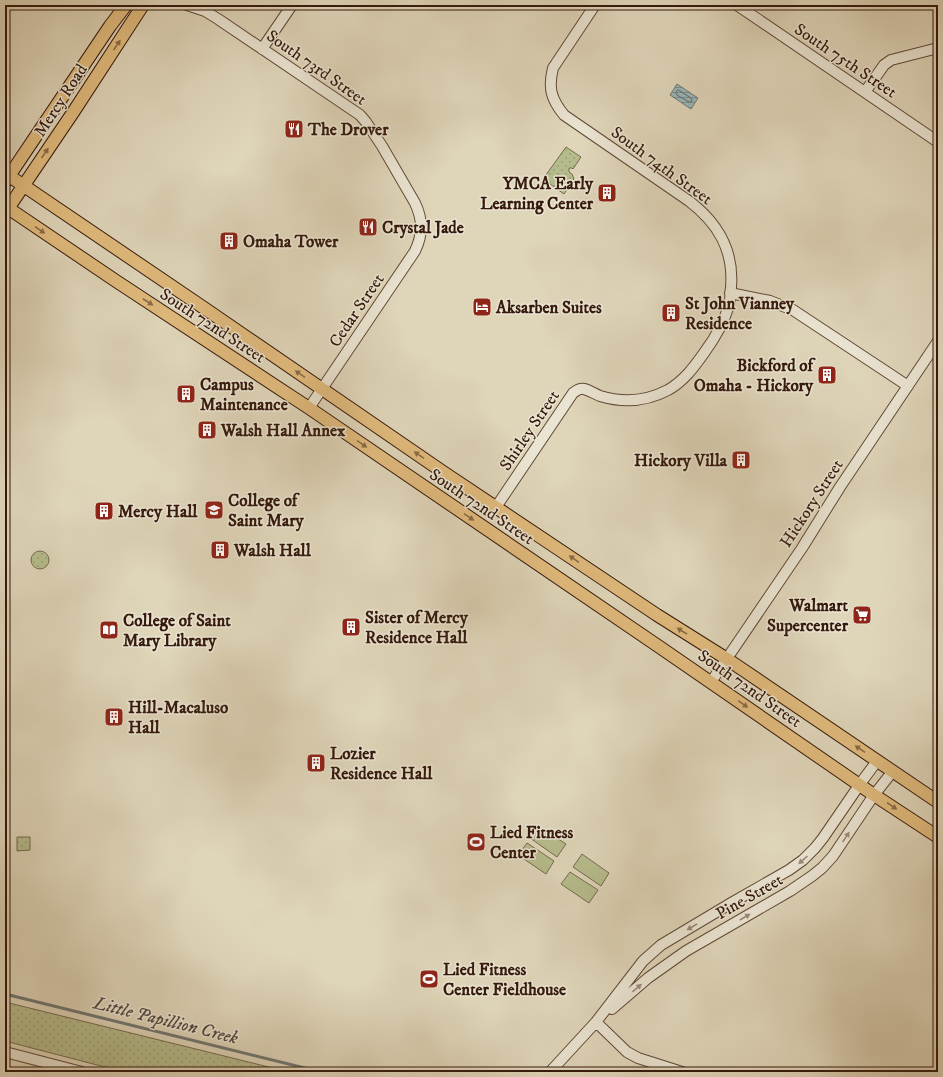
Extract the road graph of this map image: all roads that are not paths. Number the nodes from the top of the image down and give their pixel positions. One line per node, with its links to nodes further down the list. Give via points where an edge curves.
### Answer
1 (126, 5): 11 (main road, Mercy Road)
2 (143, 5): 12 (main road, Mercy Road, one-way to 2)
3 (188, 5): 8 (street, South 73rd Street, via 218,19)
4 (292, 5): 8 (street)
5 (595, 5): 15 (street, South 74th Street, via 553,68 550,79 556,105 564,115 689,201 709,218 719,232 728,253)
6 (737, 5): 9 (street, South 75th Street)
7 (938, 48): 9 (street, via 890,60)
8 (262, 49): 14 (street, South 73rd Street, via 360,115 382,146 415,203)
9 (865, 92): 10 (street, South 75th Street)
10 (938, 142)
11 (6, 177): 12 (main road, South 72nd Street)
12 (23, 185): 13 (main road, Mercy Road); 18 (main road, South 72nd Street, one-way to 12)
13 (6, 209): 19 (main road, South 72nd Street, one-way to 19)
14 (421, 227): 18 (street, Cedar Street, via 415,251)
15 (730, 293): 17 (street, via 770,301 793,310); 20 (street, Shirley Street, via 730,303 718,333 696,364 674,386 658,394 634,400 614,399 583,389 576,390)
16 (938, 341): 17 (street, Hickory Street)
17 (908, 386): 21 (street, Hickory Street)
18 (322, 389): 19 (street, Cedar Street); 20 (main road, South 72nd Street, one-way to 18)
19 (309, 408): 22 (main road, South 72nd Street, one-way to 22)
20 (496, 507): 21 (main road, South 72nd Street, one-way to 20)
21 (727, 659): 22 (street, Hickory Street); 23 (main road, South 72nd Street, one-way to 21)
22 (711, 682): 25 (main road, South 72nd Street, one-way to 25)
23 (877, 761): 24 (main road, South 72nd Street); 25 (street, Pine Street)
24 (893, 771): 26 (street, Pine Street); 27 (main road, South 72nd Street)
25 (860, 784): 26 (main road, South 72nd Street); 29 (street, Pine Street, one-way to 29, via 823,838 803,860 661,945 643,961)
26 (874, 795): 28 (main road, South 72nd Street, one-way to 28); 29 (street, Pine Street, one-way to 26, via 648,978 677,958 790,891 822,868)
27 (938, 802)
28 (938, 837)
29 (596, 1022): 32 (street, Pine Street); 33 (street, via 627,1052)
30 (5, 1052): 31 (street)
31 (82, 1072)
32 (550, 1072)
33 (682, 1072)

